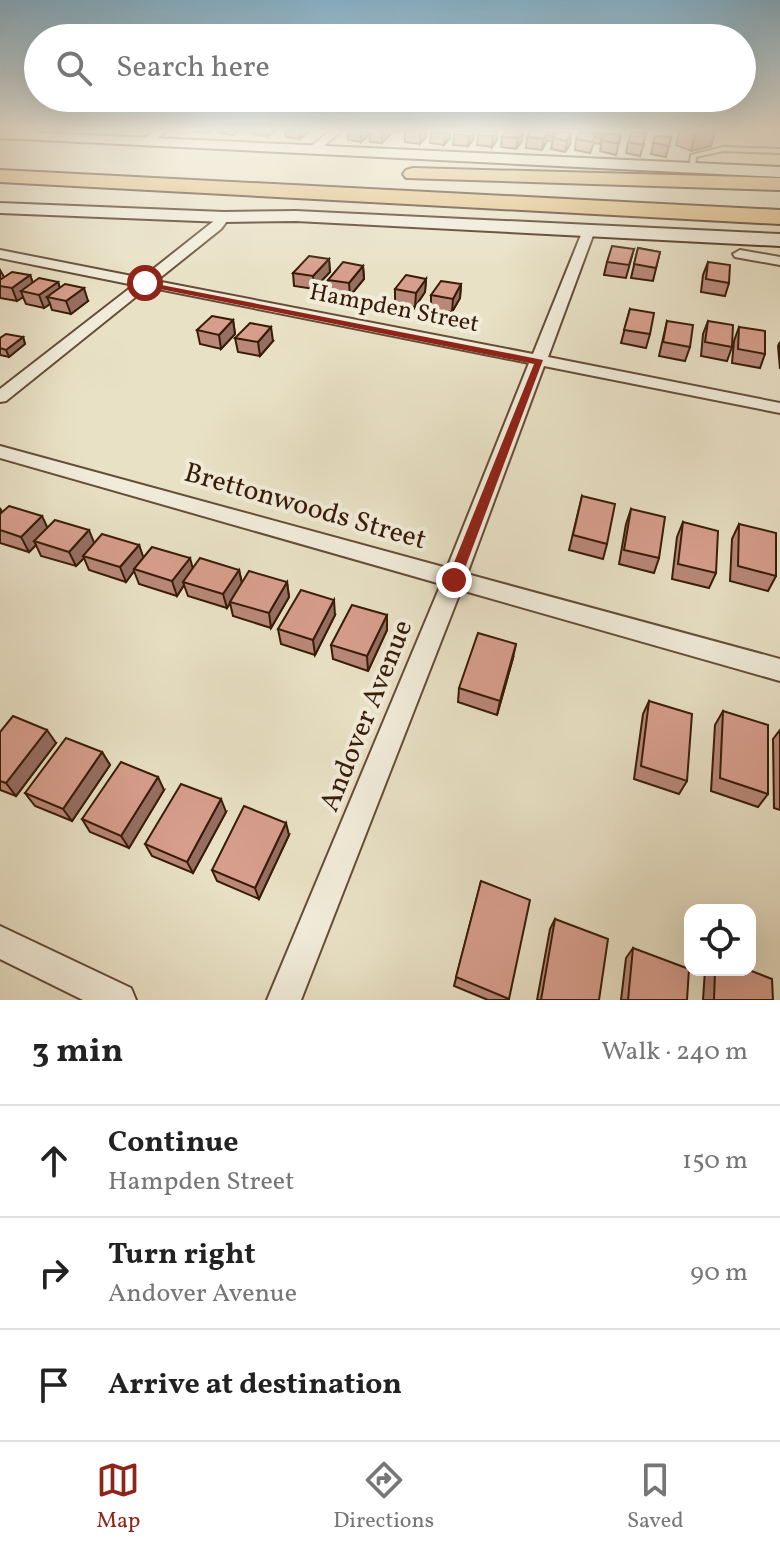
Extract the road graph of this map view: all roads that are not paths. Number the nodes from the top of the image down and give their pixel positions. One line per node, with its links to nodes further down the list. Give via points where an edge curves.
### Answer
1 (32, 178): 8 (highway)
2 (431, 178): 5 (highway)
3 (552, 178): 4 (highway)
4 (780, 184)
5 (780, 194)
6 (0, 208): 7 (main road)
7 (224, 217): 9 (main road); 14 (street)
8 (780, 217)
9 (589, 230): 10 (main road); 15 (street, Andover Avenue)
10 (780, 240)
11 (0, 254): 14 (street, Hampden Street)
12 (740, 254): 13 (street)
13 (780, 261)
14 (145, 283): 15 (street, Hampden Street); 16 (street)
15 (540, 362): 17 (street, Hampden Street); 19 (street, Andover Avenue)
16 (0, 397)
17 (780, 408)
18 (0, 452): 19 (street, Brettonwoods Street)
19 (454, 580): 20 (street, Brettonwoods Street); 23 (street, Andover Avenue)
20 (780, 670)
21 (0, 942): 22 (street)
22 (119, 1000)
23 (284, 1000)

